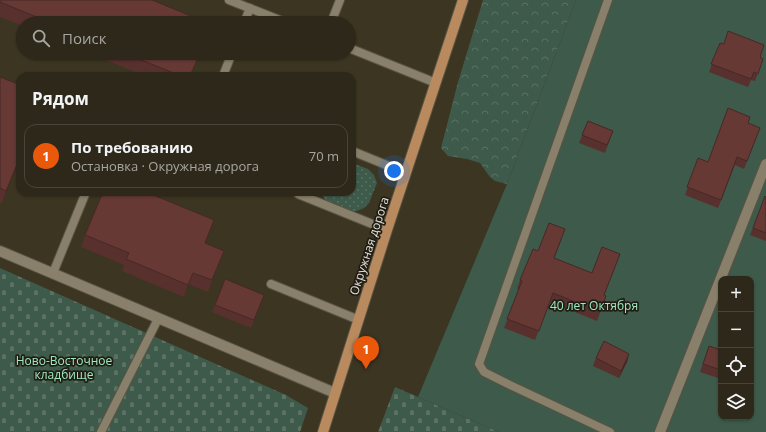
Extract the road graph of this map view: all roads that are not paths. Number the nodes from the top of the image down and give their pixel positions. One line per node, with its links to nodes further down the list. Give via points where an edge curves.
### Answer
1 (229, 0): 5 (lane)
2 (340, 0): 8 (lane)
3 (463, 0): 12 (main road, Окружная дорога)
4 (608, 0): 27 (lane, via 479,364 484,372)
5 (250, 8): 6 (lane); 7 (lane)
6 (247, 16)
7 (270, 16)
8 (334, 16)
9 (356, 51): 12 (lane)
10 (229, 60): 11 (lane)
11 (225, 72)
12 (436, 83): 15 (main road, Окружная дорога)
13 (356, 153): 15 (lane)
14 (766, 164): 28 (street)
15 (406, 173): 18 (main road, Окружная дорога)
16 (84, 196): 20 (lane)
17 (303, 196): 18 (lane)
18 (387, 230): 23 (main road, Окружная дорога)
19 (0, 251): 20 (street)
20 (53, 273): 22 (street)
21 (271, 284): 23 (lane)
22 (158, 319): 24 (street); 25 (lane)
23 (359, 320): 24 (main road, Окружная дорога)
24 (335, 393): 26 (main road, Окружная дорога)
25 (101, 432)
26 (323, 432)
27 (610, 432)
28 (660, 432)

